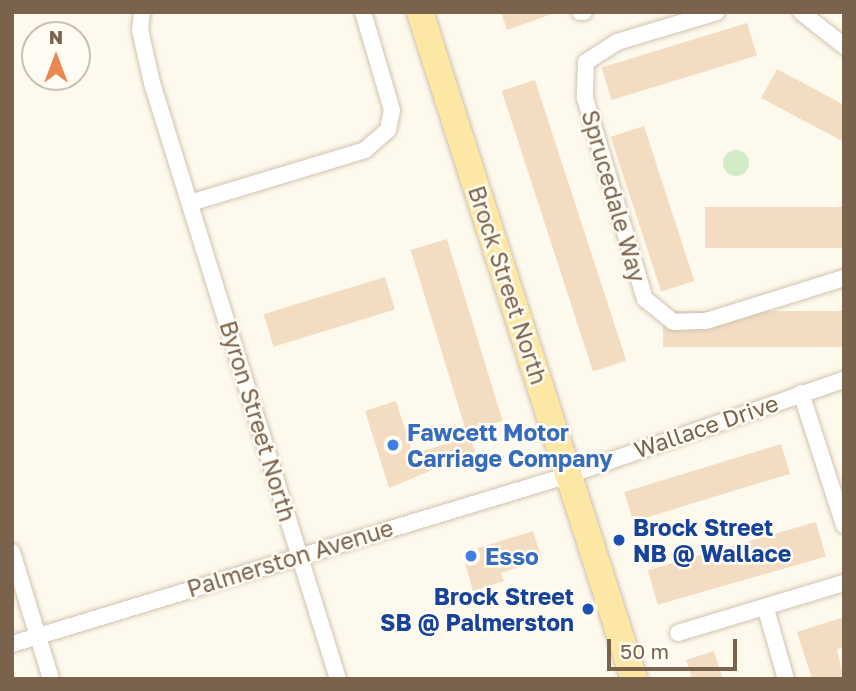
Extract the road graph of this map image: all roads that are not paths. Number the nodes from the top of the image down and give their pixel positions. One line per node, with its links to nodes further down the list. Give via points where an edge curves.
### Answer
1 (142, 12): 7 (street, Byron Street North, via 139,30 152,83)
2 (363, 12): 7 (street, via 393,110 388,130 366,150)
3 (420, 12): 11 (main road, Brock Street North)
4 (717, 12): 8 (street, Sprucedale Way, via 617,42 586,62 585,98 645,299 673,322 706,321)
5 (804, 13): 6 (street)
6 (844, 46)
7 (190, 203): 14 (street, Byron Street North)
8 (844, 278)
9 (844, 380): 10 (street, Wallace Drive)
10 (801, 393): 11 (street, Wallace Drive); 12 (street)
11 (569, 475): 14 (street, Palmerston Avenue); 22 (main road, Brock Street North)
12 (844, 525)
13 (12, 552): 18 (street)
14 (299, 555): 18 (street, Palmerston Avenue); 21 (street, Byron Street North)
15 (844, 583): 16 (street)
16 (766, 609): 17 (street); 23 (street)
17 (678, 633)
18 (39, 636): 19 (street, Palmerston Avenue); 20 (street)
19 (12, 644)
20 (51, 679)
21 (338, 679)
22 (634, 679)
23 (786, 679)

